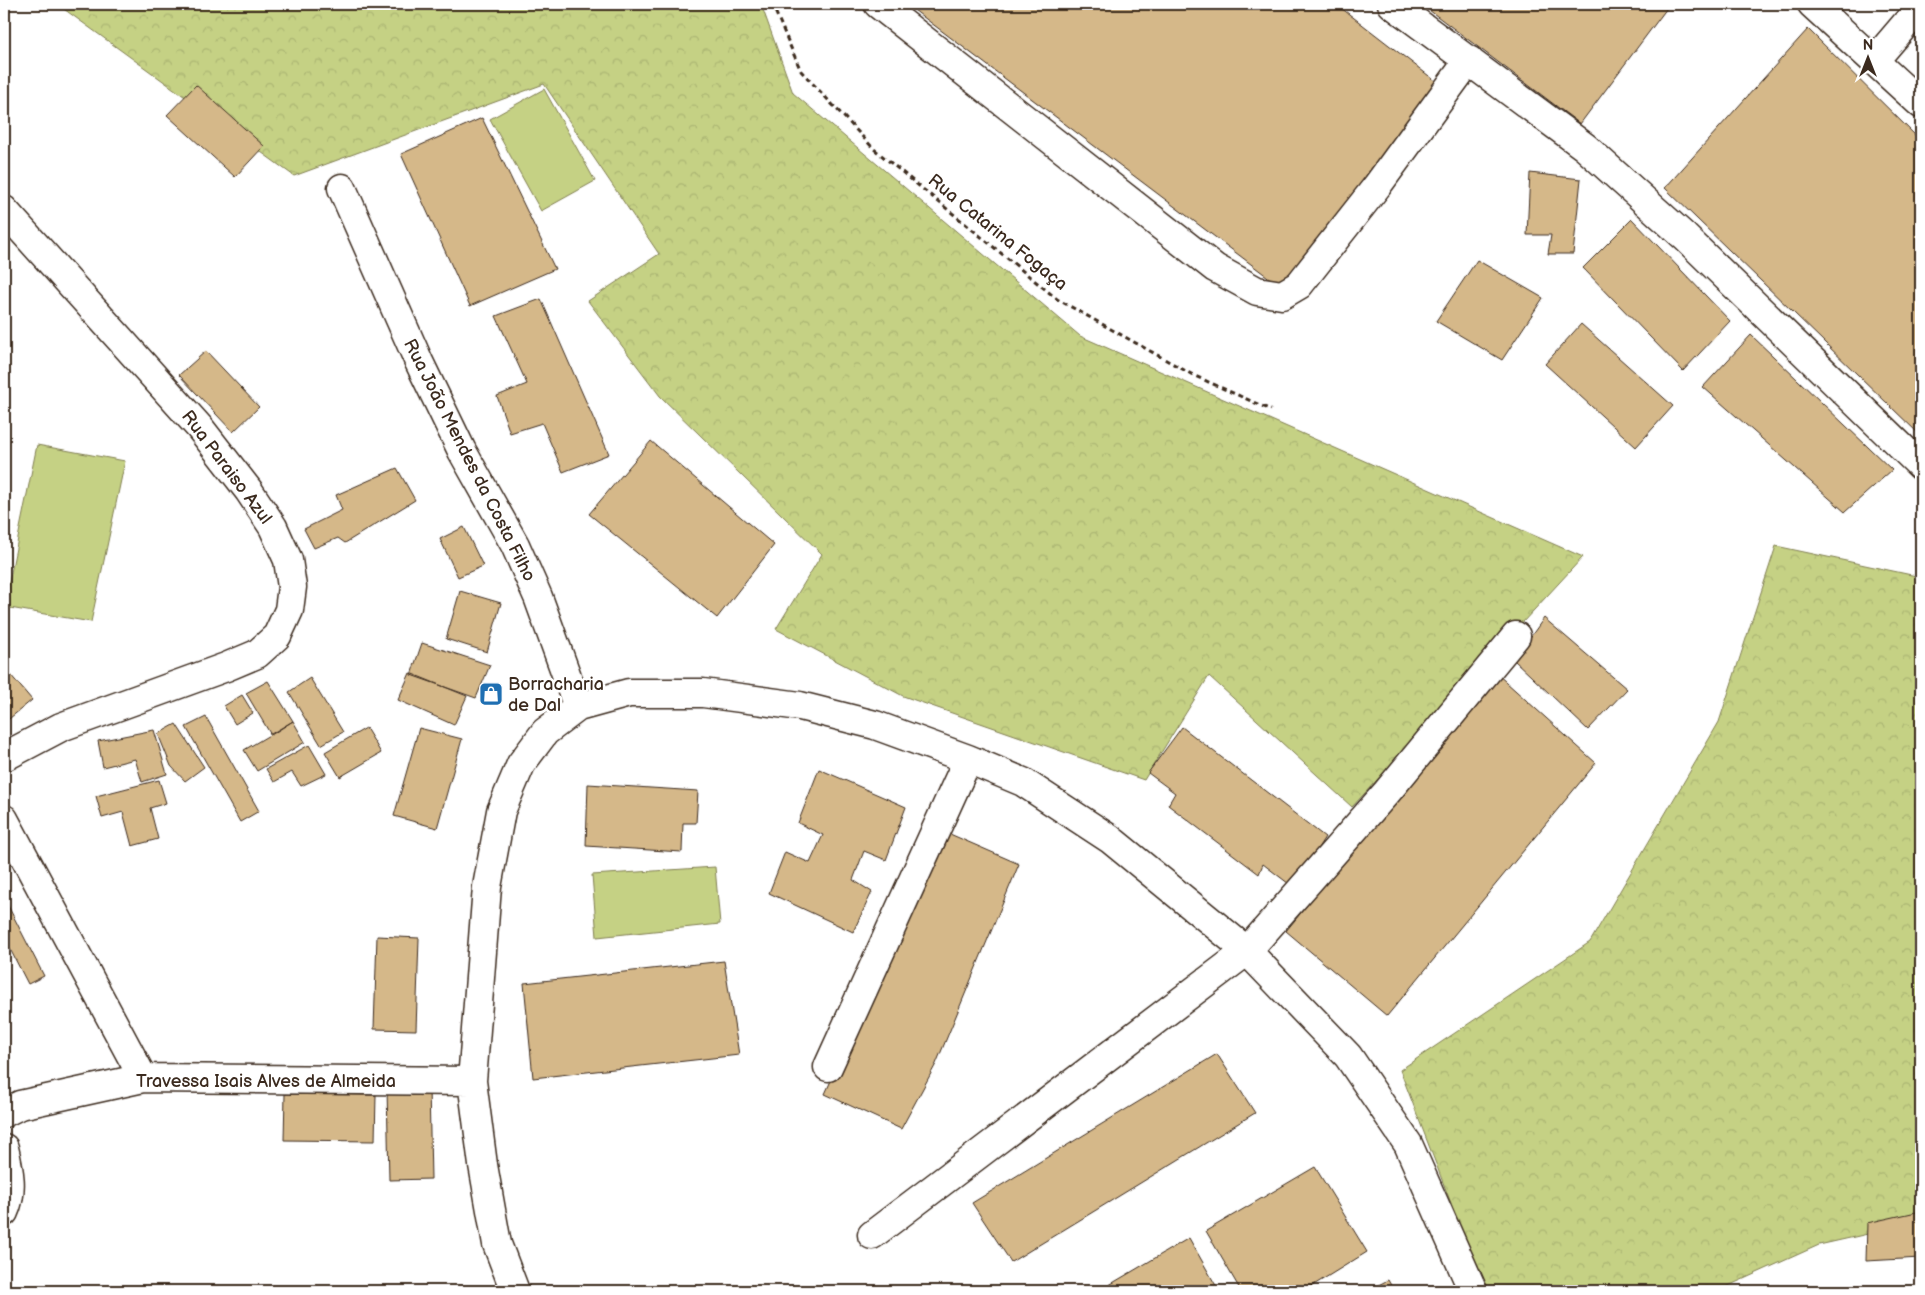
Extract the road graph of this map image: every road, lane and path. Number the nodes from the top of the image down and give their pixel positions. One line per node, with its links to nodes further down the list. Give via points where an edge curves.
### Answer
1 (772, 4): 11 (path, Rua Catarina Fogaça, via 801,71 874,149 1057,299 1193,375)
2 (878, 4): 6 (street, via 1215,268 1257,291 1282,295 1299,285 1377,186)
3 (1392, 4): 6 (street)
4 (1812, 4): 7 (street)
5 (1918, 17): 7 (street)
6 (1468, 60): 12 (street, via 1586,148 1685,237)
7 (1875, 60): 8 (street)
8 (1921, 104)
9 (342, 188): 14 (street, Rua João Mendes da Costa Filho, via 462,451 515,545 538,597)
10 (4, 210): 15 (street, Rua Paraiso Azul, via 200,428 249,490 273,527 288,560 292,587 289,610 277,636 257,654 61,727)
11 (1271, 410)
12 (1921, 466)
13 (1516, 636): 18 (street, via 1387,792)
14 (578, 707): 16 (street, via 629,694 703,693 800,706 875,725); 21 (street, via 545,732 521,764 501,811 487,886)
15 (4, 757)
16 (968, 759): 18 (street, via 1023,782 1110,839); 19 (street)
17 (4, 819): 20 (street)
18 (1247, 951): 25 (street); 27 (street, via 1348,1056 1408,1144)
19 (828, 1067)
20 (143, 1078): 21 (street, Travessa Isais Alves de Almeida); 22 (street, Travessa Isais Alves de Almeida, via 28,1103)
21 (472, 1081): 26 (street, via 498,1244)
22 (4, 1112)
23 (4, 1148): 24 (street, via 10,1175)
24 (4, 1212)
25 (872, 1235)
26 (516, 1291)
27 (1474, 1291)

